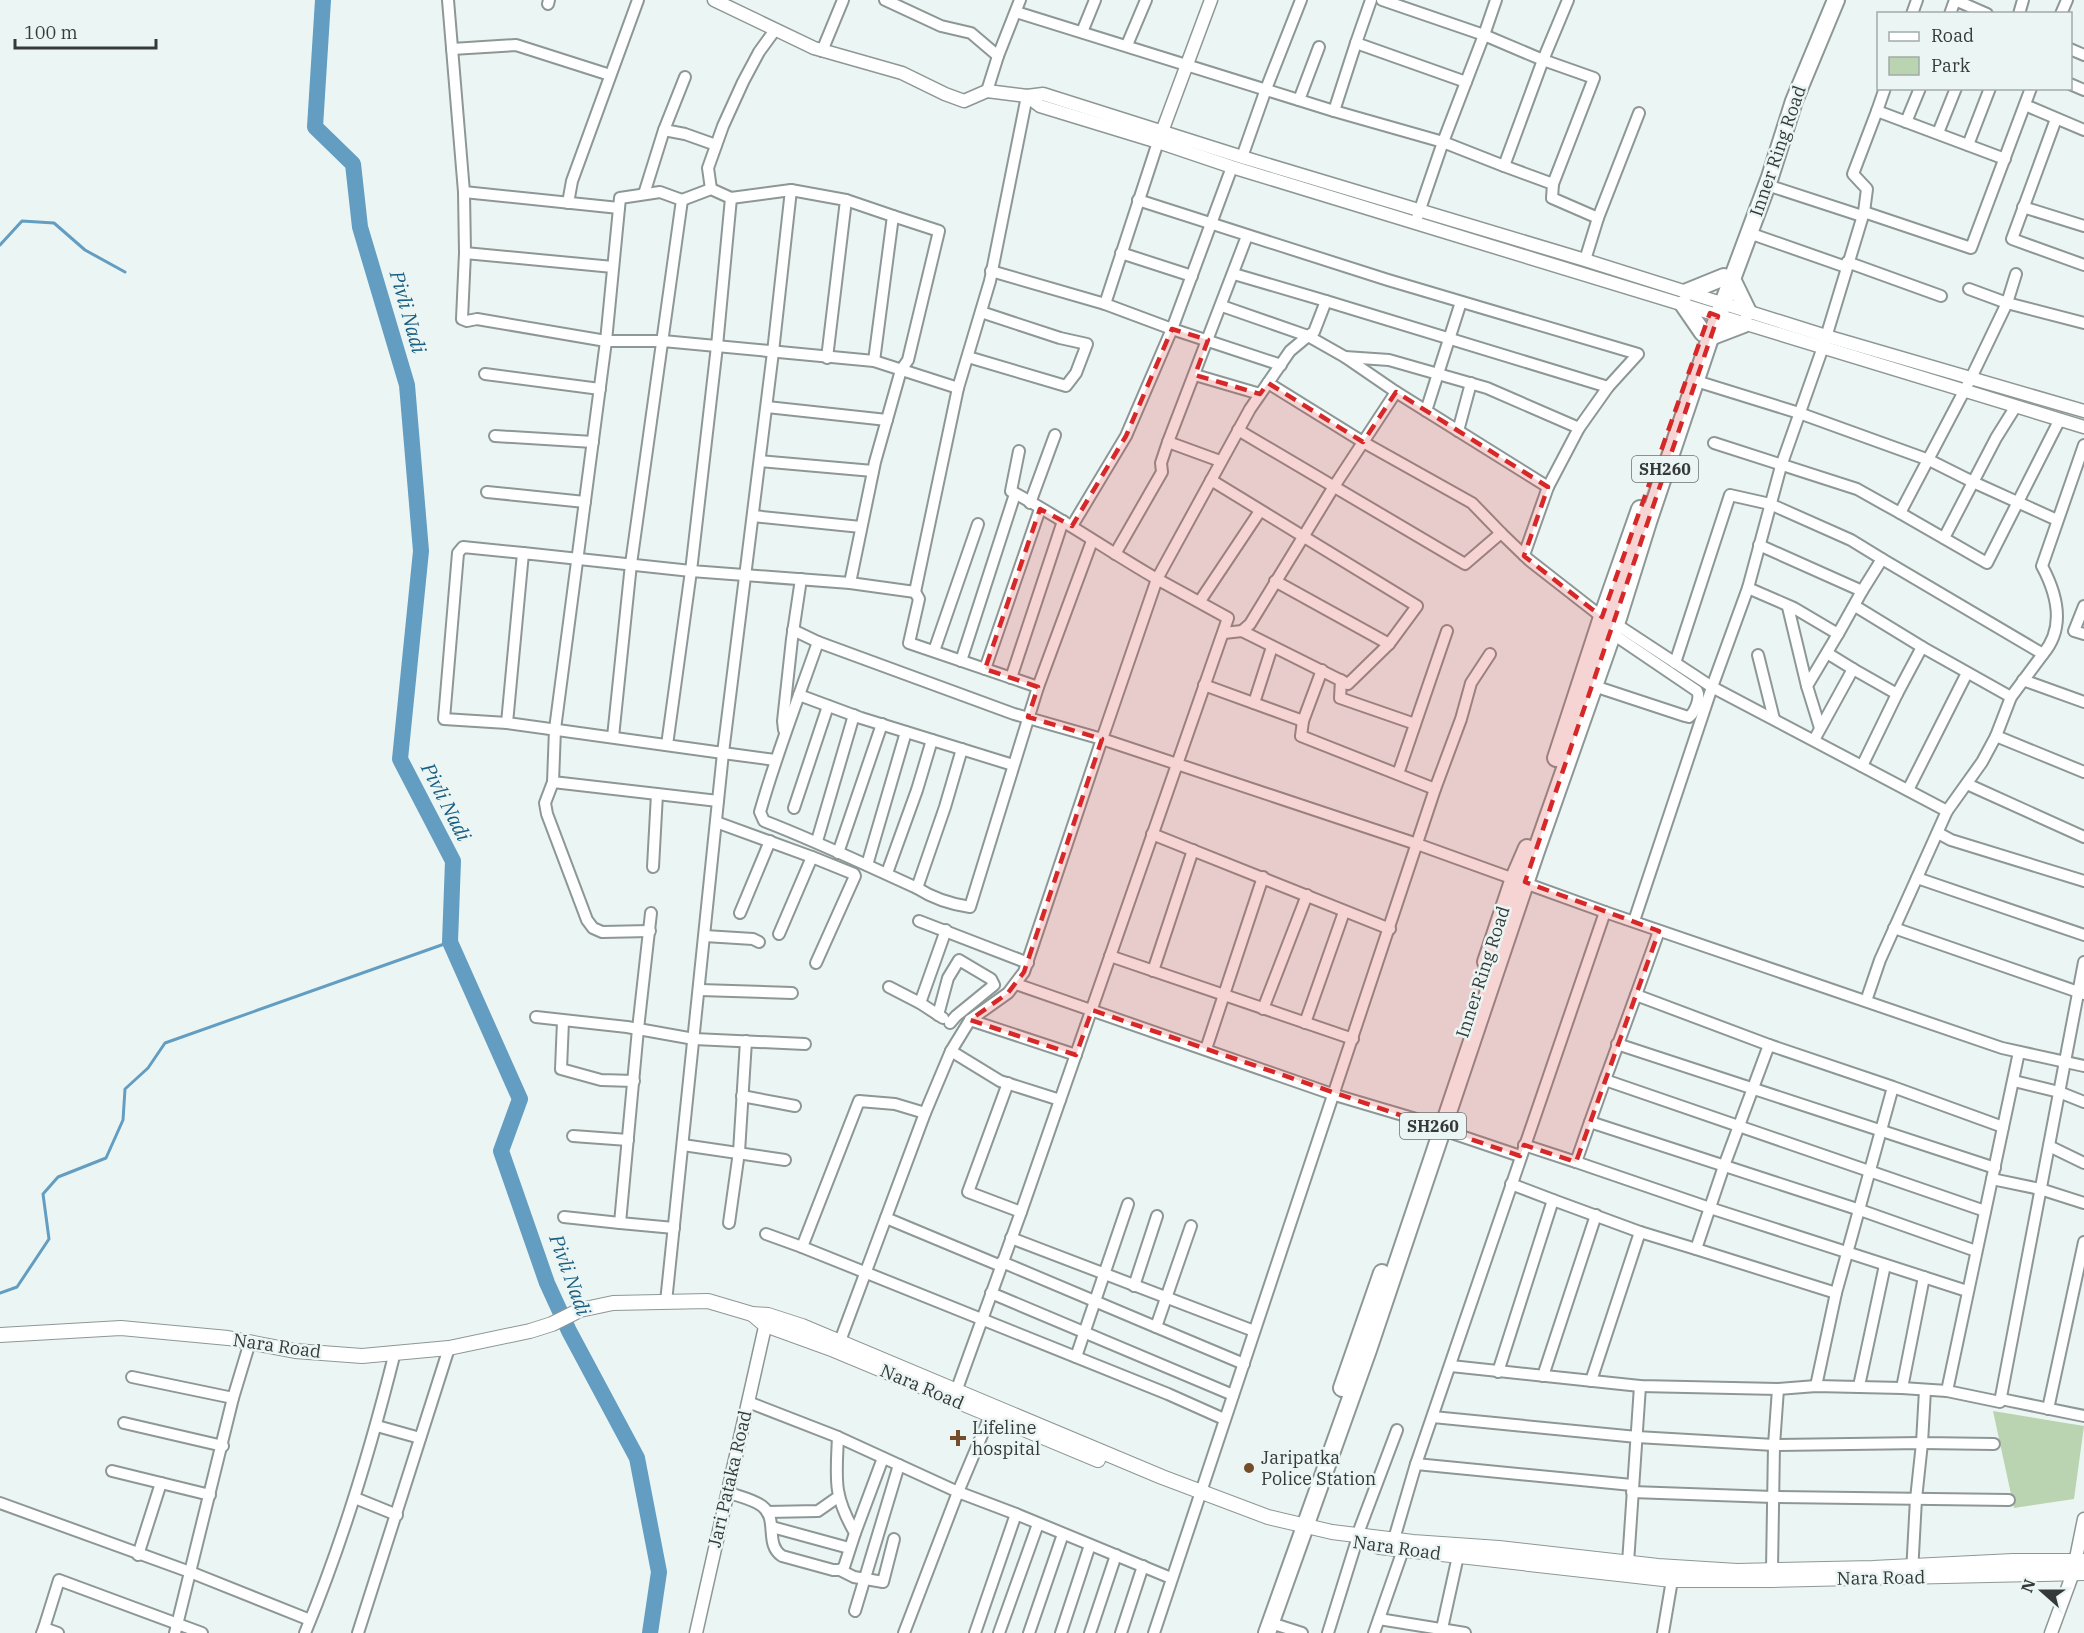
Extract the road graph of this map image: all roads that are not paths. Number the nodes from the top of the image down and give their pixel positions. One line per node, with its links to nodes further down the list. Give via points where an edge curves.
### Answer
1 (448, 0): 26 (street)
2 (638, 0): 31 (street)
3 (843, 0): 27 (street)
4 (885, 0): 28 (street, via 941,26 971,33)
5 (1020, 0): 18 (street)
6 (1095, 0): 21 (street)
7 (1146, 0): 24 (street)
8 (1211, 0): 30 (street)
9 (1301, 0): 34 (street)
10 (1371, 0): 23 (street)
11 (1382, 0): 22 (street)
12 (1496, 0): 22 (street)
13 (1568, 0): 29 (street)
14 (1824, 0): 91 (highway, Inner Ring Road)
15 (1836, 0): 61 (highway, Inner Ring Road, via 1794,101)
16 (1955, 0): 19 (street)
17 (718, 1): 20 (street)
18 (1016, 12): 21 (street); 28 (street)
19 (1982, 12)
20 (775, 30): 27 (street); 54 (street, via 743,82)
21 (1082, 32): 24 (street)
22 (1484, 35): 29 (street); 33 (street)
23 (1356, 43): 33 (street); 44 (street)
24 (1127, 45): 30 (street)
25 (1319, 47): 42 (street)
26 (452, 49): 31 (street, via 516,45); 64 (street)
27 (822, 51): 40 (street, via 902,73 964,101)
28 (998, 56): 40 (street)
29 (1543, 60): 58 (street); 60 (street, via 1594,78)
30 (1186, 65): 34 (street); 52 (street)
31 (610, 75): 70 (street)
32 (685, 77): 49 (street)
33 (1466, 82): 53 (street)
34 (1266, 89): 42 (street); 56 (street)
35 (1884, 90): 45 (street)
36 (1919, 90): 48 (street)
37 (1955, 90): 51 (street)
38 (1989, 90): 55 (street)
39 (2030, 90): 43 (street)
40 (987, 91): 41 (street)
41 (1027, 96): 52 (street, via 1043,94); 87 (street)
42 (1299, 100): 44 (street)
43 (2025, 105): 47 (street); 57 (street)
44 (1334, 111): 53 (street)
45 (1877, 111): 48 (street); 73 (street, via 1853,174 1867,189)
46 (1639, 113): 76 (street)
47 (2056, 118): 50 (street); 71 (street)
48 (1906, 122): 51 (street)
49 (664, 130): 54 (street); 65 (street)
50 (2084, 130)
51 (1938, 133): 55 (street)
52 (1160, 136): 56 (street); 59 (street); 69 (street)
53 (1443, 142): 58 (street); 75 (street)
54 (716, 145): 62 (street, via 708,168)
55 (1968, 145): 57 (street)
56 (1242, 157): 75 (street)
57 (2005, 159): 73 (street, via 1971,248)
58 (1504, 166): 60 (street)
59 (1232, 167): 75 (street); 77 (street)
60 (1553, 184): 76 (street, via 1552,198)
61 (1767, 185): 73 (street); 79 (highway, Inner Ring Road)
62 (711, 189): 66 (street); 67 (street)
63 (791, 190): 66 (street); 68 (street); 113 (street)
64 (464, 192): 70 (street); 81 (street)
65 (644, 194): 67 (street, via 660,192); 72 (street, via 620,198)
66 (731, 198): 112 (street)
67 (682, 200): 110 (street)
68 (846, 200): 74 (street); 116 (street)
69 (1138, 200): 77 (street); 82 (street)
70 (568, 202): 72 (street)
71 (2024, 207): 78 (street); 85 (street, via 2012,239)
72 (619, 208): 86 (street)
73 (1863, 214): 84 (street)
74 (893, 216): 117 (street); 119 (street, via 939,231 908,360)
75 (1418, 217): 83 (street); 94 (street)
76 (1598, 218): 83 (street)
77 (1212, 224): 80 (street); 90 (street)
78 (2084, 226)
79 (1749, 233): 84 (street); 91 (highway, Inner Ring Road)
80 (1247, 236): 88 (street); 96 (street)
81 (465, 252): 86 (street); 109 (street, via 462,319)
82 (1121, 253): 90 (street); 98 (street)
83 (1586, 260): 94 (street)
84 (1846, 265): 93 (street); 111 (street)
85 (2084, 265)
86 (613, 267): 109 (street)
87 (992, 271): 98 (street); 101 (street)
88 (1234, 274): 95 (street); 99 (street)
89 (2016, 274): 97 (street)
90 (1192, 276): 104 (street)
91 (1728, 278): 94 (highway); 100 (highway, Inner Ring Road); 102 (highway)
92 (1969, 289): 97 (street)
93 (1941, 296)
94 (1685, 298): 100 (street); 105 (highway)
95 (1326, 301): 106 (street, via 1314,332); 107 (street)
96 (1461, 302): 107 (street); 127 (street, via 1638,354)
97 (2007, 303): 103 (street); 123 (street)
98 (1105, 304): 104 (street)
99 (1222, 306): 106 (street); 108 (street)
100 (1716, 308): 102 (street); 105 (highway, Inner Ring Road / SH260)
101 (981, 312): 114 (street); 114 (street, via 1086,344 1076,373 1066,386)
102 (1746, 318): 105 (highway); 111 (street)
103 (2084, 323)
104 (1172, 329): 108 (street); 171 (street, via 1126,436)
105 (1706, 335): 124 (highway, Inner Ring Road / SH260); 198 (highway, Inner Ring Road / SH260)
106 (1308, 336): 115 (street); 118 (street)
107 (1449, 339): 121 (street); 127 (street)
108 (1208, 340): 118 (street); 122 (street)
109 (606, 341): 110 (street); 129 (street)
110 (663, 341): 112 (street); 184 (street)
111 (1825, 341): 123 (street); 130 (street); 137 (street)
112 (717, 346): 113 (street); 185 (street)
113 (773, 352): 116 (street); 134 (street)
114 (968, 357): 128 (street)
115 (1345, 357): 121 (street, via 1389,360); 131 (street)
116 (827, 358): 117 (street)
117 (874, 361): 119 (street)
118 (1281, 364): 125 (street)
119 (901, 370): 128 (street); 139 (street)
120 (485, 374): 129 (street)
121 (1438, 374): 126 (street); 135 (street)
122 (1195, 375): 132 (street); 147 (street)
123 (1971, 378): 130 (street); 136 (street)
124 (1696, 381): 137 (street); 198 (highway, Inner Ring Road / SH260)
125 (1268, 383): 132 (street); 148 (street)
126 (1471, 383): 141 (street); 143 (street)
127 (1608, 387): 141 (street)
128 (958, 388): 193 (street)
129 (600, 389): 146 (street)
130 (1964, 390): 133 (street); 152 (street)
131 (1396, 392): 135 (street); 148 (street)
132 (1260, 394): 142 (street)
133 (2016, 406): 138 (street); 158 (street)
134 (767, 407): 139 (street); 153 (street)
135 (1426, 411): 143 (street)
136 (2084, 411)
137 (1799, 413): 152 (street); 155 (street)
138 (2060, 419): 140 (street); 164 (street)
139 (887, 420): 156 (street)
140 (2084, 427)
141 (1579, 428): 159 (street)
142 (1238, 430): 154 (street); 160 (street)
143 (1458, 430): 159 (street)
144 (1055, 435): 166 (street)
145 (495, 436): 146 (street)
146 (593, 442): 163 (street)
147 (1168, 442): 154 (street); 180 (street, via 1162,472)
148 (1363, 442): 160 (street); 174 (street, via 1472,503)
149 (1714, 443): 155 (street)
150 (2084, 445): 170 (street)
151 (1019, 451): 162 (street, via 1011,491)
152 (1929, 460): 158 (street); 168 (street)
153 (760, 461): 156 (street); 169 (street)
154 (1220, 461): 157 (street)
155 (1781, 466): 165 (street); 168 (street, via 1857,489)
156 (873, 471): 173 (street)
157 (1211, 480): 167 (street); 188 (street)
158 (1973, 482): 164 (street); 176 (street)
159 (1548, 486): 181 (street)
160 (1333, 488): 174 (street, via 1465,564); 175 (street)
161 (487, 492): 163 (street)
162 (1015, 494): 166 (street); 214 (street)
163 (585, 502): 182 (street)
164 (2018, 502): 170 (street); 176 (street, via 1987,562)
165 (1770, 504): 178 (street); 183 (street, via 1851,540); 215 (street, via 1730,495)
166 (1035, 506): 171 (street); 216 (street)
167 (1260, 511): 175 (street); 194 (street)
168 (1900, 513): 176 (street)
169 (753, 516): 173 (street); 186 (street)
170 (2057, 520): 212 (street, via 2042,566 2058,608 2056,628)
171 (1068, 523): 177 (street); 220 (street)
172 (978, 524): 209 (street)
173 (861, 527): 190 (street)
174 (1501, 533): 181 (street)
175 (1303, 538): 189 (street); 206 (street, via 1417,606)
176 (1944, 538)
177 (1092, 541): 180 (street); 226 (street)
178 (1759, 545): 191 (street); 192 (street)
179 (523, 553): 182 (street); 238 (street); 238 (street, via 463,547 458,553 444,718)
180 (1115, 555): 188 (street)
181 (1524, 555): 198 (street)
182 (578, 559): 184 (street); 242 (street)
183 (1882, 559): 192 (street); 212 (street)
184 (631, 564): 185 (street); 245 (street)
185 (692, 571): 186 (street); 250 (street)
186 (746, 575): 187 (street); 252 (street)
187 (801, 579): 190 (street); 199 (street)
188 (1157, 579): 194 (street); 247 (street)
189 (1275, 581): 200 (street); 206 (street)
190 (849, 583): 193 (street)
191 (1748, 588): 197 (street); 227 (street)
192 (1862, 591): 195 (street)
193 (915, 592): 209 (street, via 919,599 909,643)
194 (1200, 601): 202 (street, via 1228,618)
195 (1855, 606): 203 (street); 207 (street)
196 (2084, 606): 204 (street, via 2074,631)
197 (1788, 607): 203 (street); 225 (street)
198 (1610, 625): 215 (street); 224 (highway, Inner Ring Road); 224 (street, via 1697,691 1699,698 1689,717); 282 (highway, Inner Ring Road / SH260, via 1529,842)
199 (793, 630): 205 (street); 246 (street, via 783,721)
200 (1242, 631): 202 (street); 208 (street)
201 (1447, 631): 240 (street)
202 (1224, 633): 223 (street)
203 (1838, 634): 210 (street)
204 (2084, 634)
205 (818, 642): 229 (street); 235 (street)
206 (1389, 644): 221 (street, via 1348,684)
207 (1922, 646): 219 (street); 228 (street)
208 (1272, 647): 218 (street); 232 (street)
209 (934, 651): 214 (street)
210 (1827, 653): 217 (street); 225 (street)
211 (1490, 654): 261 (street, via 1472,683)
212 (2043, 654): 222 (street)
213 (1758, 655): 236 (street)
214 (961, 661): 216 (street)
215 (1675, 663): 227 (street)
216 (985, 669): 220 (street)
217 (1853, 669): 228 (street); 241 (street)
218 (1322, 670): 221 (street); 237 (street)
219 (1967, 673): 230 (street); 262 (street)
220 (1011, 678): 226 (street)
221 (1341, 680): 240 (street, via 1341,698)
222 (2023, 680): 230 (street); 231 (street)
223 (1204, 685): 232 (street); 254 (street)
224 (1594, 686): 282 (highway, Inner Ring Road)
225 (1807, 686): 241 (street)
226 (1038, 687): 235 (street)
227 (1712, 687): 236 (street); 291 (street)
228 (1898, 694): 256 (street)
229 (799, 695): 233 (street); 246 (street)
230 (2011, 697): 244 (street)
231 (2084, 702)
232 (1254, 704): 237 (street)
233 (828, 706): 234 (street); 265 (street)
234 (854, 715): 239 (street); 272 (street)
235 (1028, 717): 247 (street); 255 (street)
236 (1773, 719): 249 (street)
237 (1303, 721): 258 (street, via 1301,736)
238 (507, 723): 242 (street)
239 (882, 724): 243 (street); 275 (street)
240 (1415, 724): 258 (street)
241 (1820, 728): 249 (street)
242 (555, 729): 245 (street); 259 (street)
243 (906, 732): 248 (street); 277 (street)
244 (1996, 736): 257 (street); 260 (street)
245 (613, 737): 250 (street)
246 (785, 739): 253 (street)
247 (1102, 739): 254 (street); 304 (street)
248 (932, 740): 251 (street); 279 (street)
249 (1814, 740): 256 (street)
250 (667, 745): 252 (street)
251 (962, 749): 255 (street); 284 (street)
252 (723, 753): 253 (street); 264 (street)
253 (775, 760): 272 (street, via 761,818)
254 (1176, 763): 269 (street); 273 (street)
255 (1012, 765): 284 (street, via 970,907 949,904)
256 (1862, 766): 262 (street)
257 (2084, 772)
258 (1398, 774): 261 (street)
259 (553, 782): 263 (street); 296 (street, via 545,802 547,814 587,920 602,932)
260 (1967, 784): 266 (street); 270 (street)
261 (1436, 789): 273 (street)
262 (1908, 790): 266 (street)
263 (657, 794): 264 (street); 278 (street)
264 (718, 801): 267 (street)
265 (794, 808)
266 (1947, 811): 268 (street)
267 (716, 822): 271 (street); 299 (street)
268 (1938, 833): 281 (street); 283 (street)
269 (1152, 834): 274 (street); 301 (street)
270 (2084, 837)
271 (770, 841): 276 (street); 289 (street)
272 (817, 841): 275 (street)
273 (1417, 844): 282 (street); 293 (street)
274 (1193, 850): 280 (street); 305 (street)
275 (838, 853): 277 (street)
276 (812, 857): 297 (street); 303 (street, via 855,876)
277 (867, 865): 279 (street)
278 (653, 867)
279 (887, 873): 284 (street)
280 (1263, 877): 285 (street); 312 (street)
281 (1917, 878): 292 (street); 298 (street)
282 (1520, 880): 287 (street); 353 (highway, Inner Ring Road)
283 (2084, 881)
284 (917, 888)
285 (1307, 895): 286 (street); 316 (street)
286 (1344, 912): 293 (street); 323 (street)
287 (1605, 912): 291 (street); 359 (street)
288 (651, 913): 296 (street)
289 (740, 913)
290 (919, 921): 294 (street)
291 (1634, 921): 295 (street)
292 (1894, 928): 311 (street); 314 (street)
293 (1390, 929): 327 (street)
294 (946, 930): 304 (street); 315 (street)
295 (1659, 930): 313 (street); 314 (street)
296 (650, 931): 324 (street)
297 (779, 934)
298 (2084, 935)
299 (705, 936): 300 (street); 309 (street)
300 (759, 942)
301 (1110, 956): 305 (street); 317 (street)
302 (2084, 962): 311 (street)
303 (816, 963)
304 (1028, 963): 308 (street)
305 (1153, 971): 312 (street)
306 (994, 985): 308 (street); 318 (street, via 991,979 958,960 948,978); 322 (street)
307 (889, 987): 315 (street)
308 (1014, 987): 317 (street); 320 (street)
309 (700, 990): 310 (street); 326 (street)
310 (792, 993)
311 (2081, 993): 336 (street)
312 (1223, 995): 316 (street); 332 (street)
313 (1636, 995): 330 (street); 331 (street)
314 (1866, 1001): 334 (street)
315 (920, 1003): 318 (street)
316 (1263, 1009): 323 (street)
317 (1092, 1010): 332 (street); 335 (street)
318 (938, 1015): 322 (street)
319 (536, 1017): 321 (street)
320 (970, 1020): 325 (street); 335 (street)
321 (563, 1021): 324 (street); 339 (street, via 561,1069 601,1080)
322 (950, 1023): 325 (street)
323 (1305, 1023): 327 (street)
324 (638, 1029): 326 (street); 339 (street)
325 (964, 1031): 333 (street)
326 (694, 1039): 328 (street); 358 (street)
327 (1353, 1039): 345 (street)
328 (746, 1041): 329 (street); 346 (street)
329 (805, 1044)
330 (1617, 1044): 338 (street); 343 (street)
331 (1769, 1045): 342 (street); 343 (street)
332 (1206, 1049): 345 (street)
333 (951, 1051): 341 (street); 350 (street)
334 (2019, 1052): 336 (street); 340 (street)
335 (1076, 1055): 347 (street)
336 (2065, 1061): 337 (street); 344 (street)
337 (2084, 1066)
338 (1605, 1080): 351 (street); 352 (street)
339 (634, 1081): 357 (street)
340 (2014, 1081): 344 (street); 354 (street)
341 (1008, 1083): 347 (street); 377 (street, via 968,1192)
342 (1893, 1087): 354 (street); 355 (street)
343 (1752, 1088): 352 (street); 355 (street)
344 (2059, 1092): 348 (street); 360 (street)
345 (1335, 1095): 353 (street); 409 (street)
346 (742, 1096): 349 (street); 361 (street)
347 (1060, 1100): 377 (street)
348 (2084, 1102)
349 (795, 1106)
350 (925, 1113): 381 (street); 390 (street, via 895,1104 859,1101)
351 (1590, 1122): 364 (street); 366 (street)
352 (1739, 1126): 366 (street); 367 (street)
353 (1438, 1127): 362 (street); 472 (highway, Inner Ring Road, via 1368,1350)
354 (2003, 1127): 368 (street)
355 (1881, 1130): 367 (street); 368 (street)
356 (573, 1136): 357 (street)
357 (628, 1140): 382 (street)
358 (683, 1145): 361 (street); 385 (street)
359 (1524, 1145): 362 (street); 364 (street)
360 (2049, 1146): 365 (street); 370 (street)
361 (739, 1152): 363 (street); 383 (street)
362 (1520, 1156): 369 (street)
363 (785, 1160)
364 (1576, 1162): 374 (street)
365 (2084, 1163)
366 (1724, 1166): 374 (street); 375 (street)
367 (1870, 1171): 375 (street); 376 (street)
368 (1993, 1173): 370 (street); 376 (street)
369 (1511, 1184): 371 (street); 418 (street)
370 (2040, 1190): 372 (street); 433 (street)
371 (1553, 1200): 378 (street); 419 (street)
372 (2084, 1203)
373 (1128, 1204): 397 (street)
374 (1710, 1208): 391 (street); 393 (street)
375 (1860, 1210): 392 (street); 393 (street)
376 (1985, 1211): 392 (street)
377 (1021, 1212): 388 (street)
378 (1596, 1215): 386 (street); 420 (street)
379 (1157, 1216): 399 (street)
380 (564, 1217): 382 (street)
381 (886, 1218): 394 (street); 396 (street)
382 (620, 1222): 385 (street)
383 (729, 1223)
384 (1191, 1226): 403 (street)
385 (674, 1228): 404 (street)
386 (1640, 1232): 391 (street); 422 (street)
387 (766, 1234): 390 (street)
388 (1011, 1238): 394 (street); 397 (street)
389 (2084, 1242): 435 (street)
390 (802, 1247): 396 (street)
391 (1696, 1249): 402 (street)
392 (1976, 1251): 400 (street)
393 (1848, 1254): 395 (street); 402 (street)
394 (1001, 1264): 401 (street); 405 (street)
395 (1885, 1265): 398 (street); 425 (street)
396 (866, 1272): 407 (street); 412 (street)
397 (1103, 1273): 399 (street); 405 (street)
398 (1924, 1277): 400 (street); 426 (street)
399 (1134, 1286): 403 (street)
400 (1967, 1291): 429 (street)
401 (991, 1293): 407 (street); 410 (street)
402 (1836, 1293): 424 (street)
403 (1166, 1299): 408 (street); 409 (street)
404 (666, 1302): 406 (main road, Nara Road, via 708,1301); 414 (main road, Nara Road, via 613,1303 580,1310 530,1331)
405 (1096, 1303): 408 (street); 410 (street)
406 (767, 1320): 412 (main road, Nara Road, via 802,1326); 430 (main road, Nara Road); 434 (street, Jari Pataka Road)
407 (982, 1320): 416 (street); 430 (street)
408 (1156, 1327): 417 (street)
409 (1254, 1331): 417 (street)
410 (1085, 1332): 416 (street); 431 (street)
411 (0, 1335): 413 (main road, Nara Road, via 121,1328)
412 (840, 1341): 430 (main road, Nara Road)
413 (250, 1342): 415 (main road, Nara Road, via 362,1356); 432 (street)
414 (449, 1348): 415 (main road, Nara Road); 445 (street)
415 (395, 1352): 441 (street)
416 (1076, 1357): 439 (street)
417 (1244, 1364): 431 (street)
418 (1451, 1366): 419 (street); 438 (street)
419 (1498, 1372): 420 (street)
420 (1544, 1376): 422 (street)
421 (132, 1377): 432 (street)
422 (1591, 1382): 423 (street)
423 (1640, 1386): 427 (street); 444 (street)
424 (1816, 1386): 425 (street); 427 (street)
425 (1859, 1386): 426 (street)
426 (1902, 1388): 428 (street)
427 (1778, 1389): 448 (street)
428 (1925, 1390): 429 (street); 446 (street)
429 (1947, 1391): 433 (street)
430 (954, 1395): 436 (main road, Nara Road); 459 (main road, Nara Road)
431 (1233, 1395): 439 (street)
432 (233, 1398): 449 (street)
433 (2001, 1399): 435 (street)
434 (748, 1402): 443 (street); 456 (street, Jari Pataka Road)
435 (2048, 1409): 437 (street)
436 (990, 1416): 457 (street); 459 (main road, Nara Road)
437 (2084, 1416)
438 (1433, 1417): 444 (street); 451 (street)
439 (1224, 1419): 459 (street)
440 (124, 1423): 449 (street)
441 (377, 1426): 445 (street); 462 (street)
442 (1397, 1430): 476 (street)
443 (838, 1437): 450 (street); 460 (street)
444 (1637, 1437): 448 (street); 455 (street)
445 (420, 1438): 468 (street)
446 (1922, 1443): 447 (street); 448 (street); 463 (street)
447 (1994, 1444)
448 (1774, 1445): 461 (street)
449 (223, 1446): 458 (street)
450 (883, 1458): 452 (street); 473 (street)
451 (1416, 1464): 455 (street); 477 (street)
452 (899, 1465): 457 (street); 492 (street)
453 (112, 1471): 454 (street)
454 (161, 1483): 458 (street); 481 (street)
455 (1632, 1488): 461 (street); 484 (street)
456 (727, 1492): 466 (street, via 761,1505); 505 (street, Jari Pataka Road)
457 (958, 1492): 467 (street); 506 (street)
458 (210, 1495): 489 (street)
459 (1198, 1496): 472 (main road, Nara Road); 491 (street)
460 (838, 1497): 466 (street, via 818,1511); 473 (street)
461 (1773, 1497): 463 (street); 488 (street)
462 (355, 1498): 468 (street); 496 (street)
463 (1916, 1499): 464 (street); 490 (street)
464 (2009, 1500)
465 (0, 1503): 481 (street)
466 (767, 1512): 471 (street)
467 (1016, 1514): 470 (street); 507 (street)
468 (397, 1515): 504 (street)
469 (2084, 1519): 486 (street)
470 (1038, 1524): 474 (street); 508 (street)
471 (771, 1527): 479 (street); 487 (street, via 772,1542 782,1556)
472 (1299, 1529): 476 (main road, Nara Road); 499 (highway, Inner Ring Road)
473 (855, 1533): 479 (street)
474 (1063, 1534): 478 (street); 509 (street)
475 (894, 1539): 492 (street, via 883,1582)
476 (1356, 1539): 477 (main road, Nara Road); 480 (main road, Nara Road); 515 (street)
477 (1394, 1539): 484 (main road, Nara Road)
478 (1090, 1545): 482 (street); 510 (street)
479 (849, 1548): 487 (street)
480 (1403, 1550): 483 (main road, Nara Road); 495 (street)
481 (138, 1555): 489 (street)
482 (1116, 1555): 485 (street); 511 (street)
483 (1458, 1556): 493 (main road, Nara Road); 500 (street)
484 (1628, 1563): 488 (main road, Nara Road)
485 (1143, 1566): 491 (street); 512 (street)
486 (2079, 1567): 490 (main road, Nara Road); 519 (street)
487 (840, 1570): 492 (street)
488 (1772, 1570): 490 (main road, Nara Road)
489 (190, 1572): 496 (street); 497 (street)
490 (1911, 1572): 493 (main road, Nara Road)
491 (1171, 1578): 513 (street)
492 (865, 1579): 494 (street)
493 (1672, 1580): 518 (street)
494 (855, 1611)
495 (1379, 1619): 500 (street); 516 (street)
496 (310, 1620): 503 (street)
497 (176, 1629): 498 (street, via 59,1580); 502 (street)
498 (43, 1630): 501 (street)
499 (1265, 1630): 514 (street)
500 (1441, 1631): 517 (street)
501 (58, 1633)
502 (202, 1633)
503 (305, 1633)
504 (358, 1633)
505 (696, 1633)
506 (904, 1633)
507 (975, 1633)
508 (999, 1633)
509 (1029, 1633)
510 (1061, 1633)
511 (1090, 1633)
512 (1121, 1633)
513 (1154, 1633)
514 (1302, 1633)
515 (1328, 1633)
516 (1374, 1633)
517 (1465, 1633)
518 (1663, 1633)
519 (2051, 1633)

